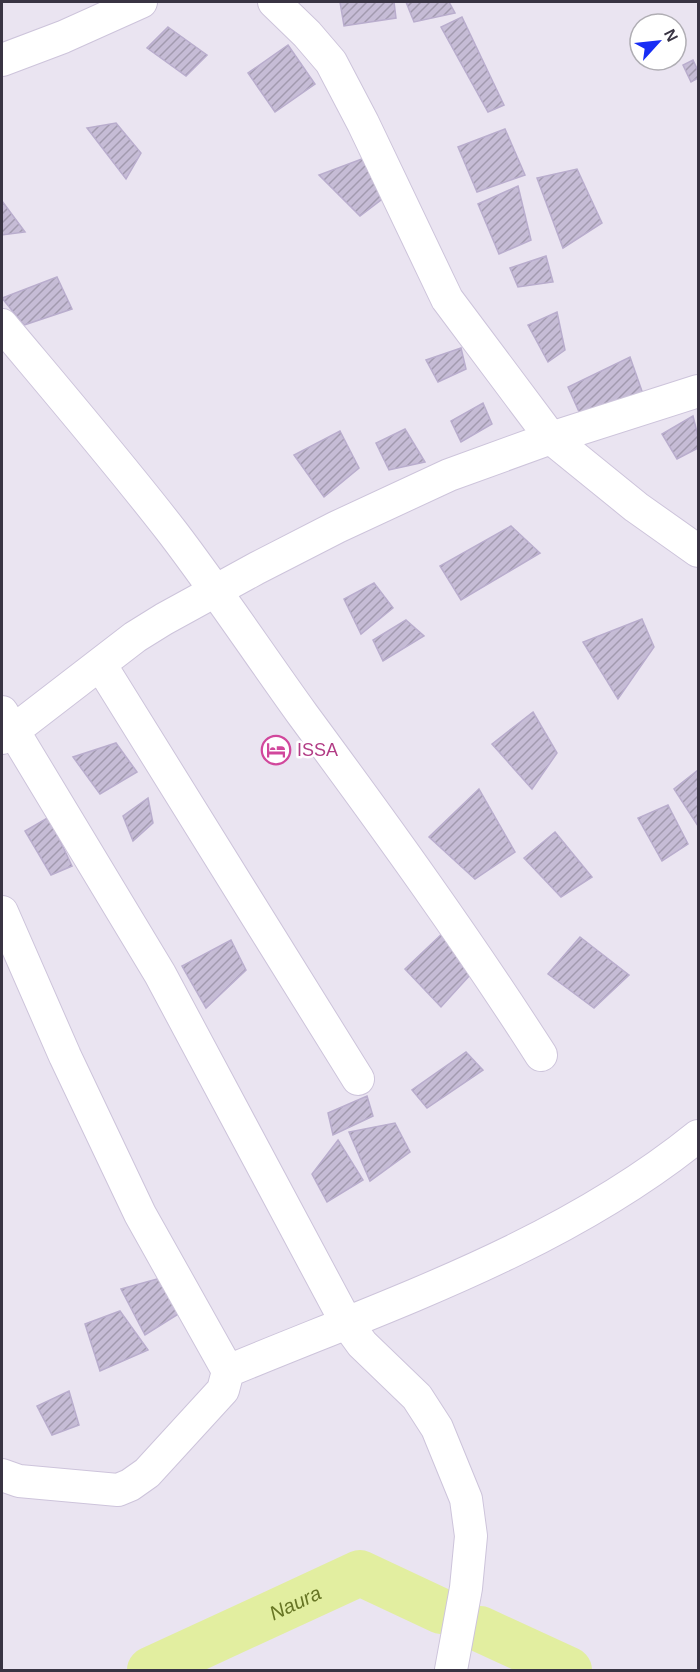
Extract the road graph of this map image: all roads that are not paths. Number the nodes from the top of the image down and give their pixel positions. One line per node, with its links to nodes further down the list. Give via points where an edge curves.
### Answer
1 (141, 2): 3 (street)
2 (274, 2): 6 (street, via 331,62 447,299)
3 (2, 60)
4 (2, 325): 8 (street)
5 (699, 391): 6 (street)
6 (551, 438): 7 (street, via 636,507); 8 (street, via 391,500)
7 (699, 551)
8 (217, 591): 9 (street, via 135,637); 12 (street, via 493,980)
9 (100, 664): 10 (street); 13 (street)
10 (6, 727): 15 (street, via 160,974)
11 (2, 912): 16 (street, via 140,1214)
12 (541, 1055)
13 (358, 1079)
14 (699, 1136): 15 (street, via 664,1164 578,1218 466,1273)
15 (346, 1322): 16 (street); 18 (street, via 362,1344 417,1396 437,1428 466,1499 471,1536)
16 (228, 1371): 17 (street, via 223,1390 147,1473 130,1485 118,1490 19,1481)
17 (2, 1475)
18 (451, 1671)

